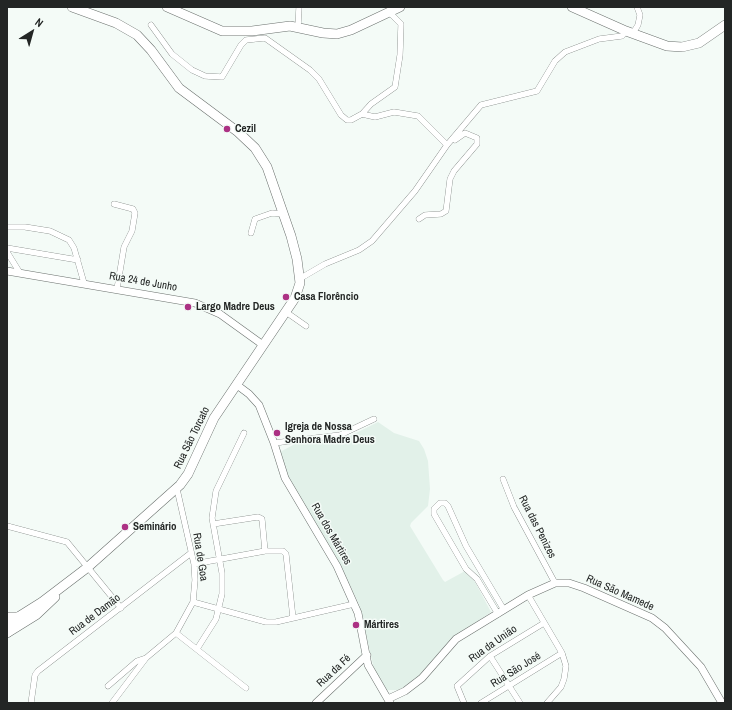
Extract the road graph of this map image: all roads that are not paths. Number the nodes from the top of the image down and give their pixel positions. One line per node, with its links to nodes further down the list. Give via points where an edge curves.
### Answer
1 (167, 7): 12 (main road, via 222,30)
2 (299, 7): 10 (street)
3 (400, 7): 7 (main road)
4 (572, 7): 11 (main road)
5 (637, 7): 11 (street, via 640,15 638,25)
6 (74, 8): 16 (main road, via 116,23 137,35 152,50 179,88 251,143 267,167)
7 (389, 12): 10 (main road, via 351,30 336,34); 13 (street, via 401,24 395,87 371,104)
8 (150, 25): 12 (street, via 172,54 192,70 205,76 222,77 246,40)
9 (725, 25): 11 (main road, via 699,43 682,47 660,44)
10 (298, 27): 12 (main road, via 290,26)
11 (629, 32): 14 (street, via 622,36 599,39 566,52 555,61 537,91 482,105)
12 (265, 34): 13 (street, via 319,79 341,115 347,120)
13 (362, 114): 14 (street, via 375,117 394,112 418,116)
14 (447, 145): 17 (street, via 465,133 477,138 474,149 450,179 446,211 441,214 425,215); 25 (street, via 415,191 372,241 359,250)
15 (114, 204): 27 (street, via 133,208 135,213 132,231 124,247)
16 (283, 214): 19 (street, via 272,213 255,219); 25 (main road, via 296,251)
17 (419, 219)
18 (7, 227): 22 (street, via 25,227 64,236 74,248)
19 (251, 233)
20 (7, 248): 22 (street)
21 (7, 252): 24 (street)
22 (78, 260): 26 (street)
23 (7, 271): 24 (street, Rua 24 de Junho)
24 (20, 273): 26 (street, Rua 24 de Junho)
25 (300, 278): 28 (main road, Rua São Torcato, via 298,293)
26 (84, 283): 27 (street, Rua 24 de Junho)
27 (116, 289): 30 (street, Rua 24 de Junho, via 204,306 220,314)
28 (286, 312): 29 (street); 30 (main road, Rua São Torcato)
29 (306, 326)
30 (263, 345): 31 (main road, Rua São Torcato)
31 (237, 385): 34 (street, Rua dos Mártires, via 250,394 258,405); 36 (main road, Rua São Torcato, via 214,418 186,478)
32 (374, 419): 34 (street, via 340,435)
33 (244, 433): 37 (street, via 216,491 212,512)
34 (274, 443): 48 (street, Rua dos Mártires, via 285,478 334,560)
35 (503, 479): 45 (street, Rua das Penizes, via 514,507)
36 (177, 489): 40 (street, Rua de Goa); 43 (main road, Rua São Torcato)
37 (213, 524): 39 (street, via 258,517 262,520); 41 (street)
38 (7, 526): 43 (street, via 67,542)
39 (265, 551): 41 (street); 54 (street, via 279,550 286,554)
40 (191, 553): 42 (street, Rua de Goa); 49 (street, Rua de Damão)
41 (220, 560): 42 (street); 50 (street, via 223,584)
42 (194, 564): 47 (street, Rua de Goa)
43 (88, 567): 44 (main road, Rua São Torcato); 49 (street)
44 (74, 578): 53 (main road, Rua São Torcato); 56 (main road, Rua São Torcato, via 36,615)
45 (555, 583): 46 (street, Rua São Mamede); 74 (street, Rua São Mamede, via 569,583 584,588 652,618 665,628 700,667)
46 (528, 595): 51 (street, Rua São Mamede); 55 (street)
47 (193, 602): 50 (street); 57 (street, Rua de Goa)
48 (354, 604): 54 (street); 60 (street, Rua dos Mártires)
49 (121, 608): 67 (street, Rua de Damão, via 34,675)
50 (219, 609): 54 (street, via 266,622); 58 (street, via 208,634)
51 (501, 612): 51 (street, via 448,506 440,503 434,514 466,569 477,579); 66 (street, Rua São Mamede, via 456,639 422,678)
52 (7, 617): 53 (main road)
53 (18, 617): 56 (main road, Rua São Torcato)
54 (293, 618)
55 (544, 623): 59 (street); 61 (street, Rua da União)
56 (7, 630)
57 (176, 633): 58 (street); 62 (street, Rua de Goa)
58 (196, 649): 65 (street)
59 (562, 653): 64 (street, Rua São José); 73 (street, via 566,666 564,679)
60 (367, 655): 66 (street, Rua dos Mártires, via 368,664); 69 (street, Rua da Fé)
61 (490, 656): 64 (street); 70 (street, Rua da União, via 456,686)
62 (146, 658): 63 (street, Rua de Goa, via 137,661); 68 (street, Rua de Goa)
63 (108, 686)
64 (509, 686): 71 (street, Rua São José); 72 (street)
65 (246, 688)
66 (389, 701)
67 (31, 703)
68 (112, 703)
69 (316, 703)
70 (464, 703)
71 (481, 703)
72 (520, 703)
73 (547, 703)
74 (722, 703)

